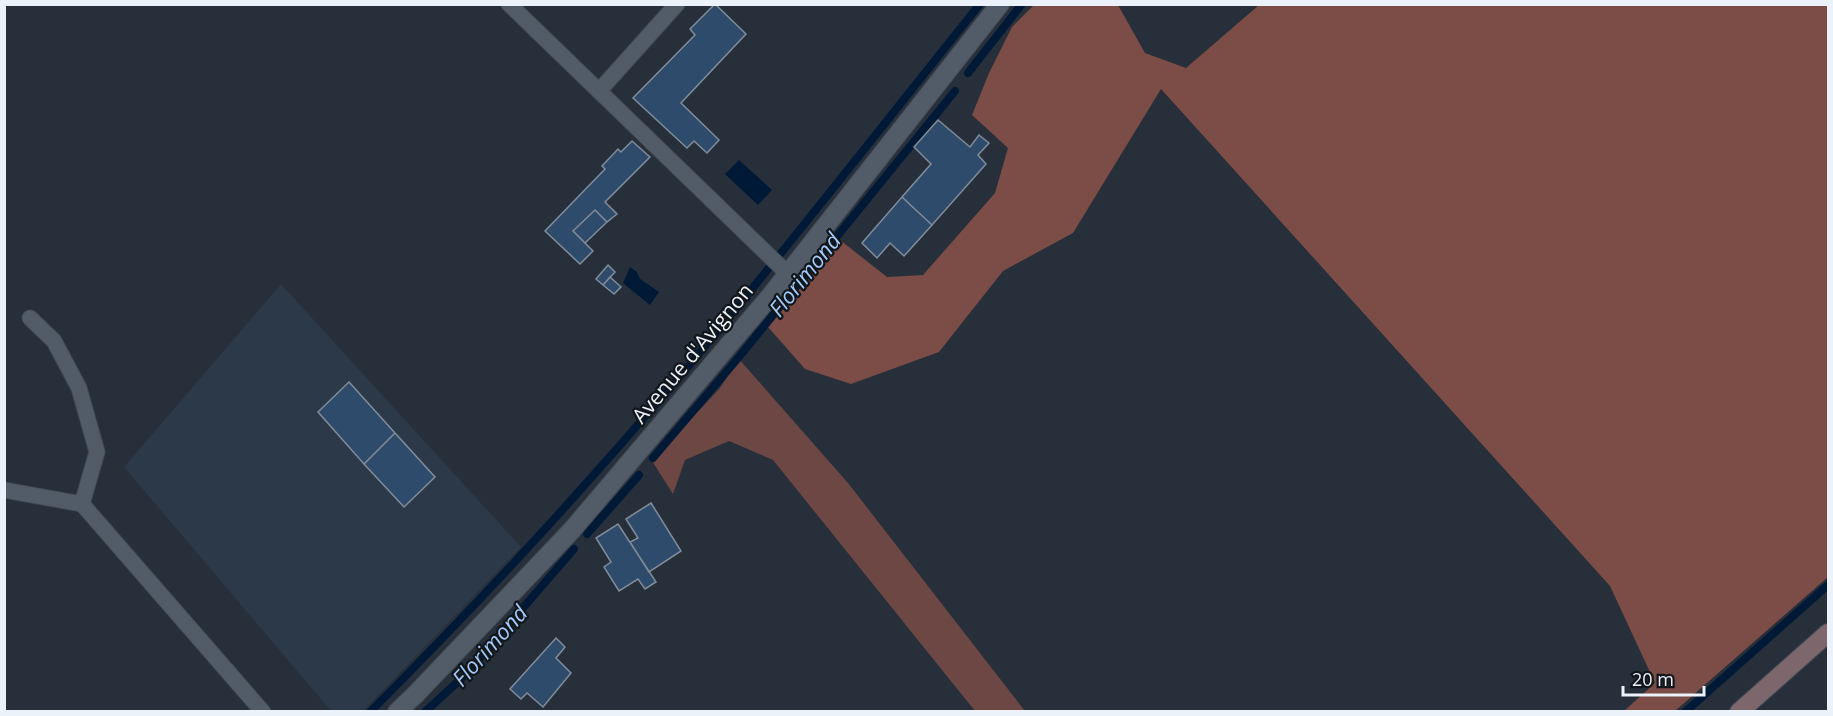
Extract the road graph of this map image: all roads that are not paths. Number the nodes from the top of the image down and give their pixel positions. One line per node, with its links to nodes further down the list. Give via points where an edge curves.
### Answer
1 (508, 4): 4 (lane)
2 (677, 4): 4 (lane)
3 (1000, 4): 5 (street, Avenue d'Avignon)
4 (599, 91): 5 (lane)
5 (788, 274): 11 (street, Avenue d'Avignon, via 572,530)
6 (30, 318): 8 (lane, via 54,341 79,388 97,452)
7 (4, 490): 8 (lane)
8 (82, 504): 10 (lane)
9 (1828, 633): 12 (main road)
10 (263, 711)
11 (397, 711)
12 (1739, 711)

